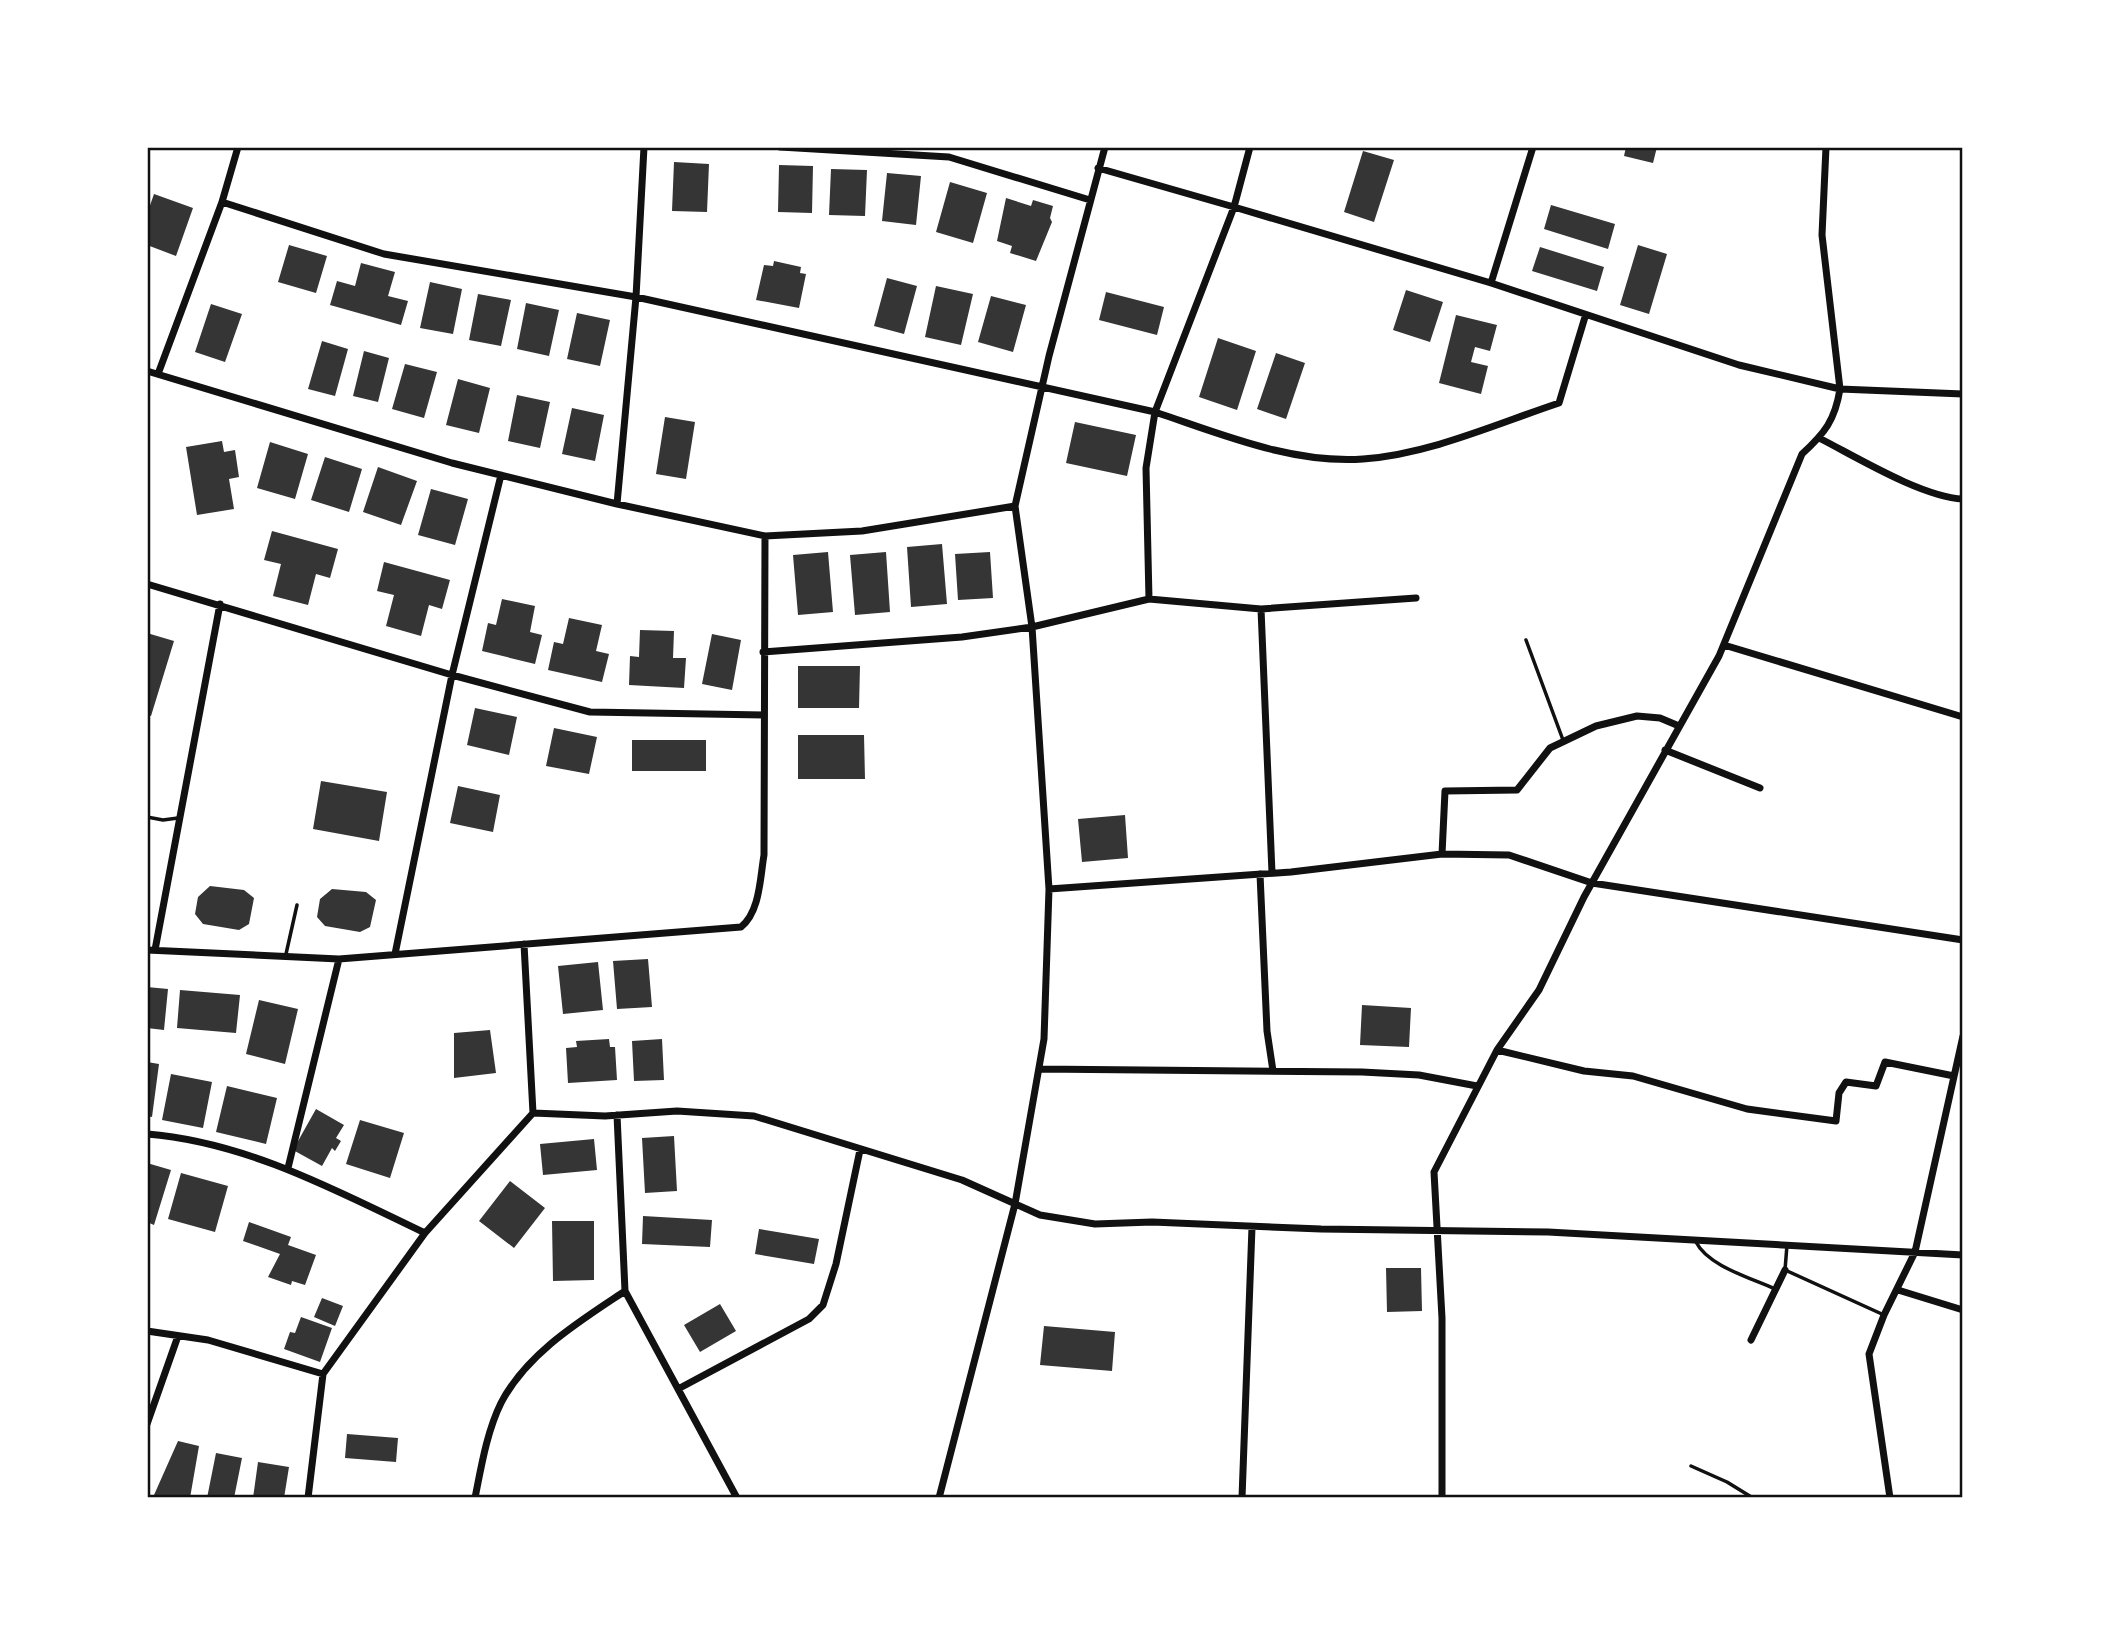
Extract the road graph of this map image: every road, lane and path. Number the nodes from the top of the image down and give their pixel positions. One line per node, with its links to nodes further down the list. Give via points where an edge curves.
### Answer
1 (238, 147): 11 (street)
2 (644, 147): 14 (street)
3 (780, 147): 8 (street)
4 (1105, 147): 9 (street)
5 (1250, 147): 12 (street)
6 (1534, 147): 13 (street)
7 (1826, 147): 19 (street, via 1822,234)
8 (847, 149): 10 (street, via 949,157)
9 (1098, 168): 10 (street); 12 (street)
10 (1090, 200): 18 (street)
11 (222, 202): 14 (street, via 384,254); 17 (street)
12 (1234, 207): 13 (street); 21 (street)
13 (1491, 283): 15 (street)
14 (636, 297): 18 (street); 25 (street)
15 (1586, 317): 19 (street, via 1739,365); 21 (street, via 1559,403 1422,449 1363,459 1321,458 1245,443)
16 (147, 371): 17 (street)
17 (158, 374): 23 (street)
18 (1041, 389): 21 (street); 26 (street)
19 (1840, 389): 20 (street); 22 (street, via 1837,410)
20 (1963, 394)
21 (1155, 412): 30 (street, via 1146,468)
22 (1821, 439): 24 (street, via 1894,477); 35 (street, via 1802,454)
23 (501, 475): 25 (street); 37 (street)
24 (1963, 499)
25 (617, 504): 27 (street)
26 (1015, 506): 27 (street, via 862,531); 33 (street)
27 (765, 536): 36 (street)
28 (147, 584): 31 (street)
29 (1416, 598): 32 (street)
30 (1149, 599): 32 (street); 33 (street)
31 (220, 604): 37 (street); 45 (street)
32 (1261, 609): 47 (street)
33 (1032, 627): 36 (street); 50 (street)
34 (1526, 640): 41 (lane)
35 (1724, 645): 39 (street); 40 (street)
36 (763, 652): 38 (street)
37 (452, 675): 38 (street, via 590,712); 55 (street)
38 (764, 715): 53 (street, via 764,855 749,920 741,927)
39 (1963, 717)
40 (1679, 726): 41 (street, via 1637,716 1596,726); 42 (street)
41 (1563, 742): 46 (street, via 1550,748 1517,790 1445,792)
42 (1665, 750): 43 (street); 49 (street)
43 (1760, 788)
44 (147, 817): 45 (lane)
45 (180, 817): 54 (street)
46 (1442, 854): 47 (street); 49 (street, via 1509,855)
47 (1272, 873): 48 (street)
48 (1260, 874): 50 (street); 62 (street)
49 (1592, 883): 52 (street); 59 (street, via 1539,990)
50 (1049, 889): 61 (street)
51 (297, 905): 56 (lane)
52 (1963, 940)
53 (524, 944): 55 (street); 65 (street)
54 (151, 950): 56 (street)
55 (395, 954): 57 (street)
56 (286, 957): 57 (street)
57 (339, 959): 69 (street)
58 (1963, 1036): 60 (street)
59 (1497, 1050): 63 (street, via 1584,1071 1633,1076 1747,1109 1836,1121 1839,1093 1846,1082 1876,1086 1885,1062); 64 (street)
60 (1960, 1067): 63 (street)
61 (1039, 1069): 62 (street); 70 (street)
62 (1273, 1071): 64 (street, via 1419,1075)
63 (1954, 1076): 76 (street)
64 (1477, 1086): 72 (street, via 1434,1172)
65 (533, 1113): 66 (street); 73 (street)
66 (617, 1115): 68 (street, via 677,1111 754,1116); 81 (street)
67 (147, 1134): 69 (street, via 180,1136)
68 (860, 1150): 70 (street, via 962,1180); 88 (street, via 823,1305 809,1319)
69 (288, 1168): 73 (street)
70 (1015, 1203): 71 (street, via 1040,1215 1095,1224); 94 (street)
71 (1252, 1227): 72 (street); 95 (street)
72 (1437, 1230): 74 (street); 96 (street)
73 (425, 1233): 87 (street)
74 (1695, 1240): 75 (street); 79 (lane, via 1721,1264)
75 (1787, 1245): 76 (street); 78 (lane)
76 (1916, 1252): 77 (street); 80 (street)
77 (1963, 1255)
78 (1785, 1270): 79 (street); 83 (lane)
79 (1775, 1290): 86 (street)
80 (1898, 1290): 82 (street); 83 (street)
81 (625, 1291): 88 (street); 92 (street, via 564,1332 519,1376 500,1405)
82 (1963, 1310)
83 (1884, 1315): 98 (street, via 1869,1354)
84 (147, 1331): 85 (street)
85 (178, 1336): 87 (street, via 208,1340); 89 (street)
86 (1751, 1340)
87 (323, 1374): 91 (street)
88 (678, 1389): 93 (street)
89 (147, 1424)
90 (1691, 1466): 97 (lane)
91 (308, 1498)
92 (475, 1498)
93 (737, 1498)
94 (939, 1498)
95 (1242, 1498)
96 (1442, 1498)
97 (1752, 1498)
98 (1890, 1498)

